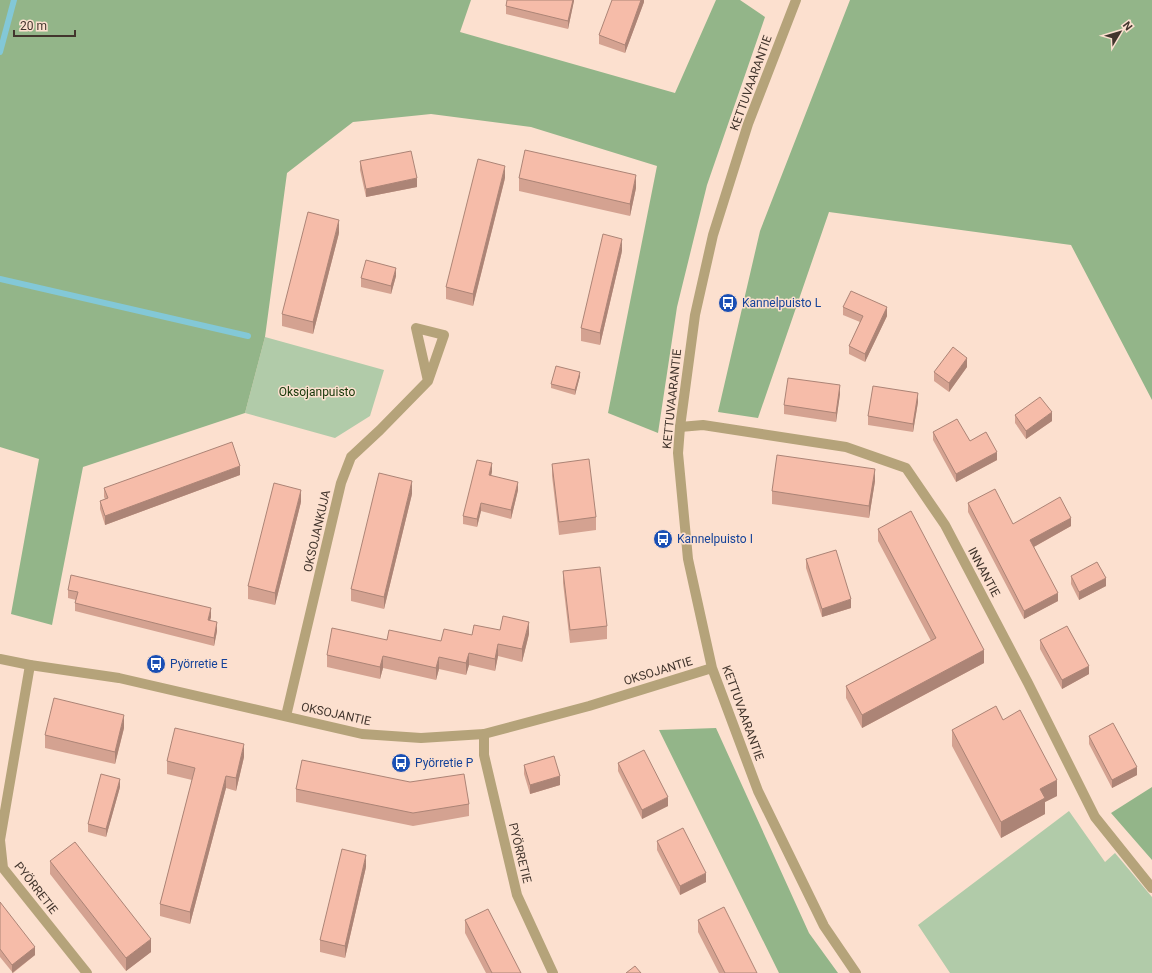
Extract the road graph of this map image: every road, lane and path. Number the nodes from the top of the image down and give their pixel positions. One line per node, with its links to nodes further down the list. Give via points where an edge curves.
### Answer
1 (794, 1): 3 (street, KETTUVAARANTIE, via 748,124 713,235 695,315)
2 (428, 381): 2 (street, OKSOJANKUJA, via 444,335 416,328 418,336); 7 (street, OKSOJANKUJA, via 351,457 341,482)
3 (680, 427): 6 (street, KETTUVAARANTIE, via 678,453 688,559); 9 (street, INNANTIE, via 703,425 846,447 906,468 948,532 1095,817)
4 (0, 659): 5 (street, OKSOJANTIE)
5 (30, 665): 7 (street, OKSOJANTIE, via 119,678); 10 (street, PYÖRRETIE, via 0,840 3,868)
6 (712, 668): 8 (street, OKSOJANTIE, via 589,706); 12 (street, KETTUVAARANTIE, via 758,791 824,926)
7 (286, 716): 8 (street, OKSOJANTIE, via 362,734 421,738)
8 (484, 734): 11 (street, PYÖRRETIE, via 484,755 517,895)
9 (1152, 888)
10 (87, 973)
11 (552, 973)
12 (856, 973)

